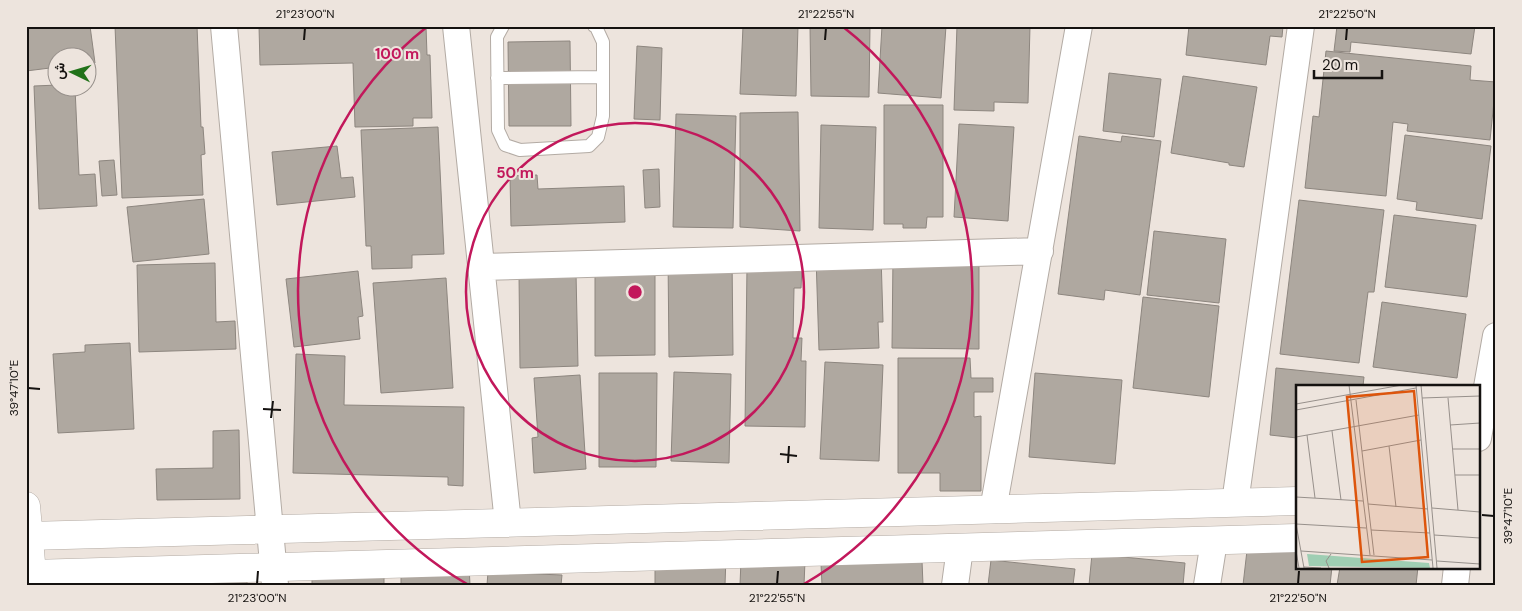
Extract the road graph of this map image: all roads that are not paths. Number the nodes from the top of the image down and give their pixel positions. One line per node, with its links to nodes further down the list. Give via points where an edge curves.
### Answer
1 (224, 26): 18 (street)
2 (456, 26): 10 (street)
3 (503, 26): 7 (lane, via 497,37)
4 (594, 26): 8 (lane, via 603,42)
5 (1079, 26): 9 (street)
6 (1301, 26): 14 (street)
7 (497, 78): 8 (lane); 8 (lane, via 498,130 505,145 520,150 589,146 598,137 603,116)
8 (602, 78)
9 (1040, 251): 10 (street); 16 (street)
10 (481, 267): 17 (street)
11 (1496, 336): 12 (street)
12 (1480, 427)
13 (1296, 501): 14 (street)
14 (1234, 503): 16 (street)
15 (26, 506): 19 (street)
16 (993, 510): 17 (street)
17 (508, 523): 18 (street)
18 (269, 530): 19 (street); 24 (street)
19 (29, 536): 25 (street)
20 (1296, 538): 21 (street)
21 (1214, 541): 22 (street); 27 (street)
22 (960, 548): 24 (street); 26 (street)
23 (1457, 568): 28 (street)
24 (274, 576): 25 (street)
25 (31, 579)
26 (955, 585)
27 (1207, 585)
28 (1455, 585)

